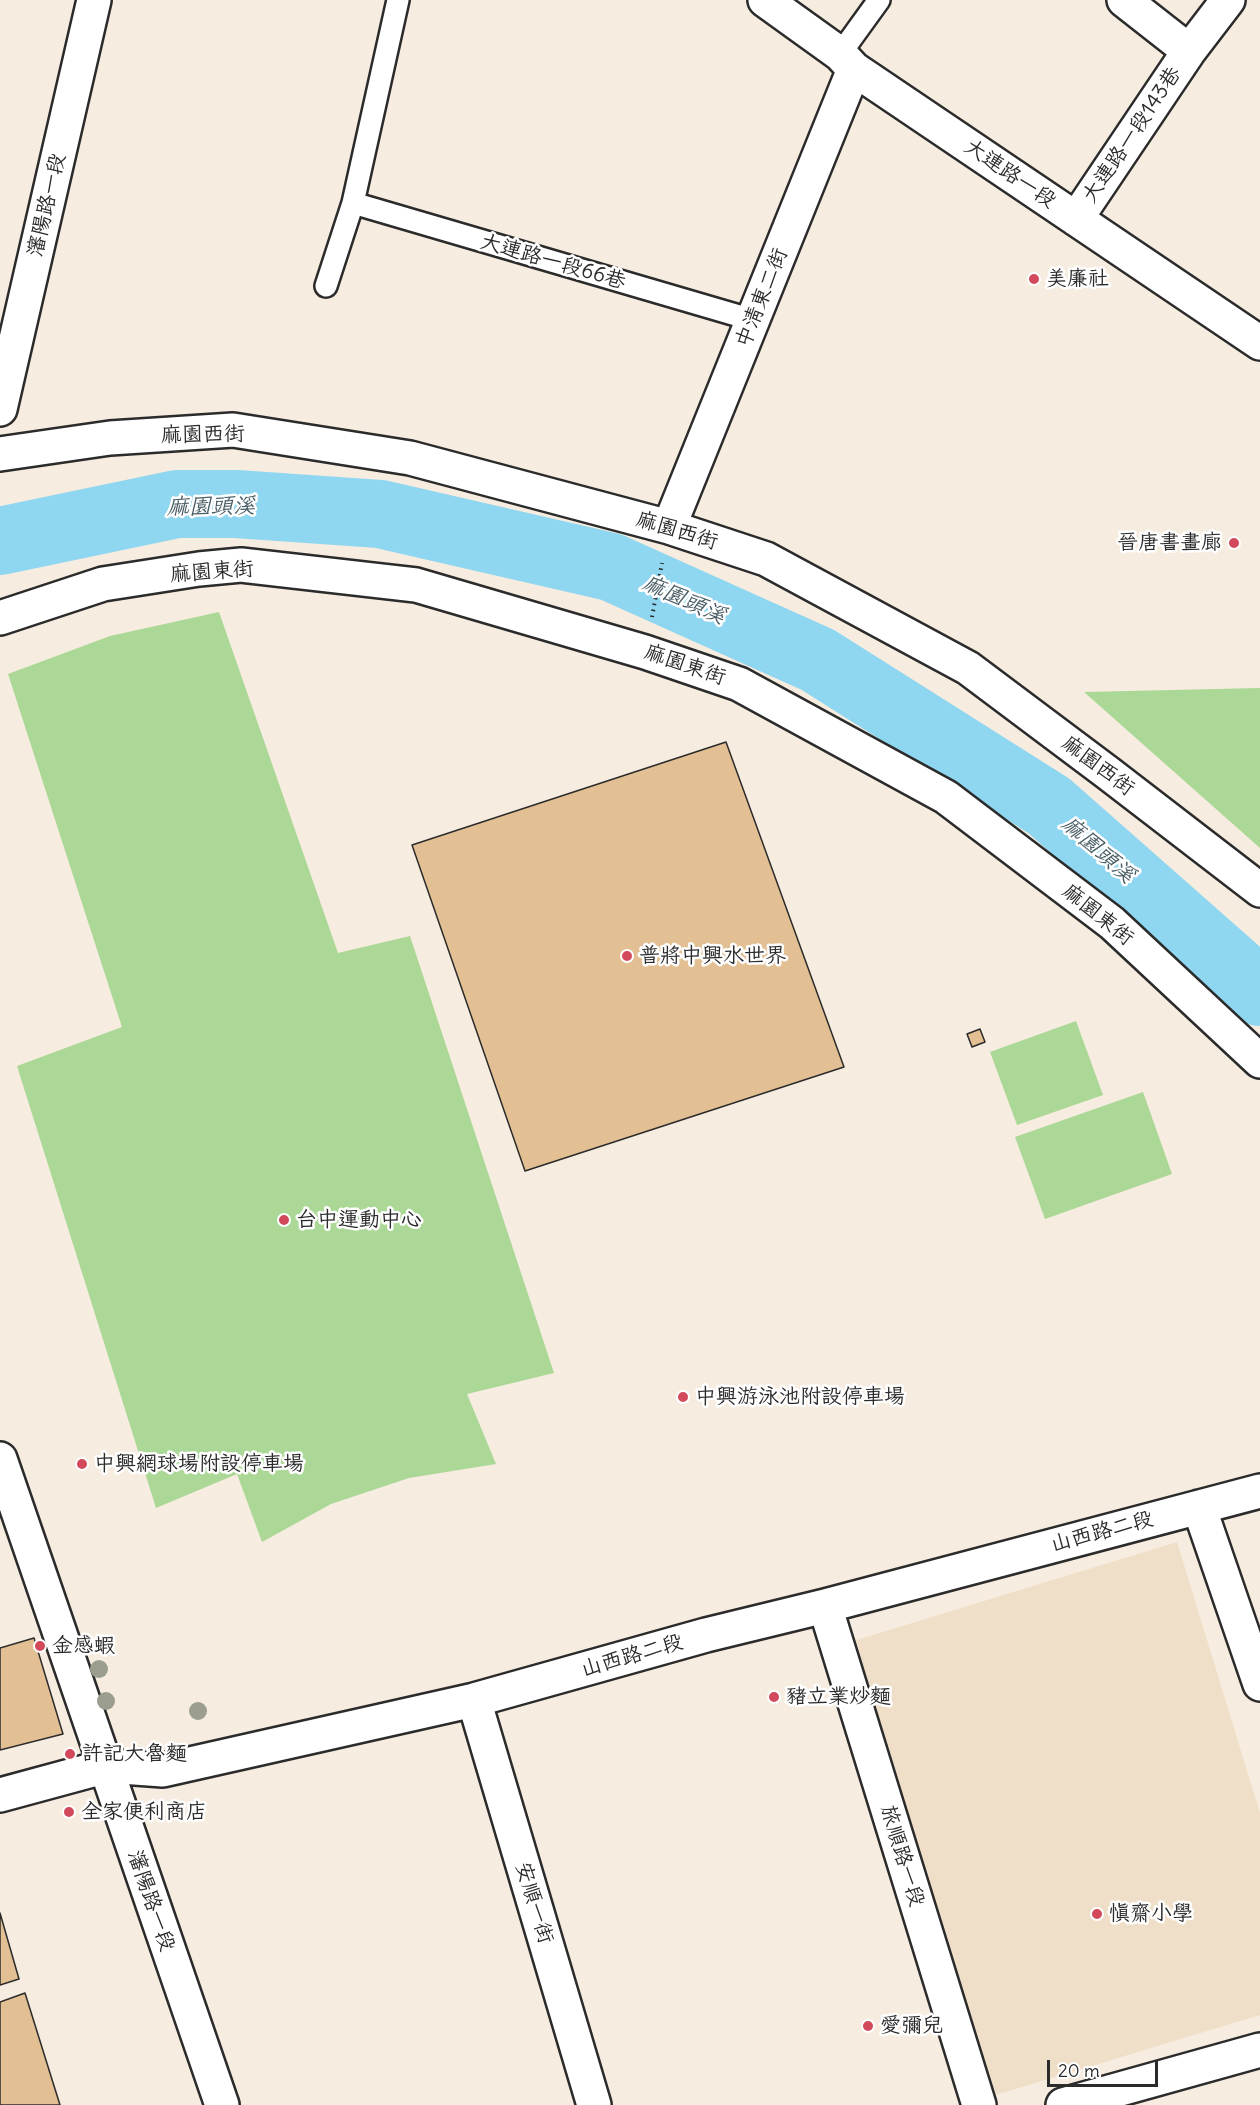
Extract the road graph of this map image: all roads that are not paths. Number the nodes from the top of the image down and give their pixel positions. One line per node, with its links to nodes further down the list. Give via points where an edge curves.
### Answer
1 (94, 0): 14 (street, 瀋陽路一段)
2 (399, 0): 9 (lane)
3 (765, 0): 8 (street, 大連路一段)
4 (879, 0): 8 (lane, 中清東二街)
5 (1124, 0): 7 (street, 大連路一段143巷)
6 (1228, 0): 7 (street, 大連路一段143巷)
7 (1189, 51): 10 (street, 大連路一段143巷)
8 (847, 61): 10 (street, 大連路一段); 12 (street, 中清東二街)
9 (353, 203): 11 (lane); 12 (lane, 大連路一段66巷)
10 (1076, 219): 13 (street, 大連路一段)
11 (327, 286)
12 (753, 320): 16 (street, 中清東二街)
13 (1260, 344)
14 (0, 410)
15 (0, 454): 16 (street, 麻園西街, via 110,438 233,430 410,458)
16 (669, 527): 18 (street, 麻園西街, via 766,559 968,668)
17 (0, 618): 19 (street, 麻園東街, via 103,584 241,566 416,585 645,652 739,684 946,797 1112,923)
18 (1260, 890)
19 (1260, 1061)
20 (0, 1459): 26 (street, 瀋陽路一段)
21 (1260, 1491): 22 (street, 山西路二段)
22 (1199, 1507): 23 (street, 山西路二段); 24 (street)
23 (825, 1606): 25 (street, 山西路二段); 31 (street, 旅順路一段)
24 (1260, 1684)
25 (474, 1700): 26 (street, 山西路二段, via 163,1770); 30 (street, 安順一街)
26 (106, 1766): 27 (street, 山西路二段); 29 (street, 瀋陽路一段)
27 (0, 1795)
28 (1260, 2050): 32 (street)
29 (222, 2105)
30 (594, 2105)
31 (979, 2105)
32 (1064, 2105)

